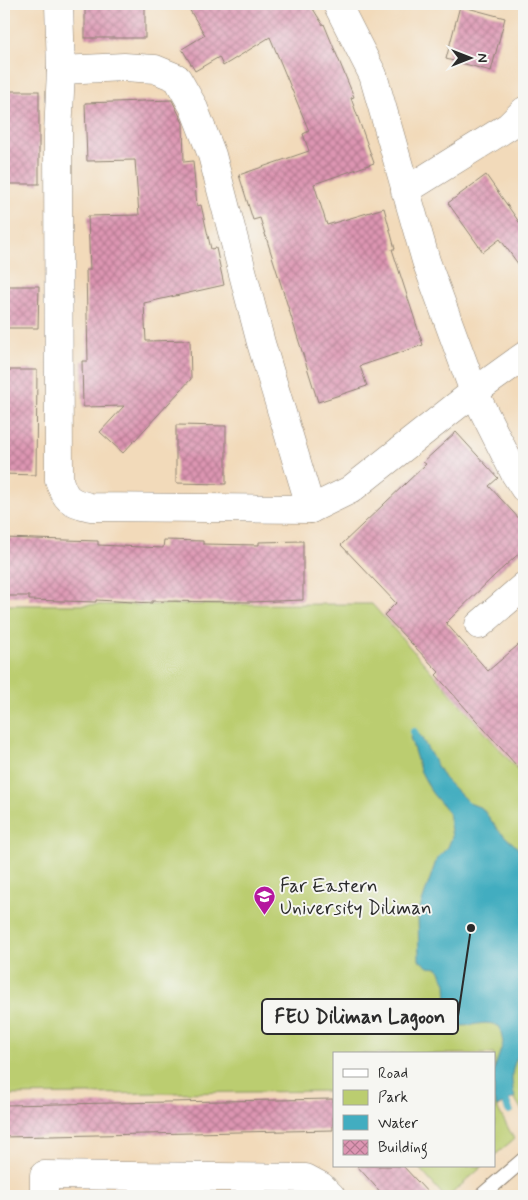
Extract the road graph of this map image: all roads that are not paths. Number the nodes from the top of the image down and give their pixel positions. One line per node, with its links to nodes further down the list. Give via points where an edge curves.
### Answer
1 (59, 4): 3 (street)
2 (337, 4): 5 (street, via 373,75)
3 (61, 70): 9 (street, via 155,69 177,78 193,106 212,155 261,343); 9 (street, via 58,134 58,480 64,495 76,504 90,507)
4 (524, 111): 5 (street, via 509,126)
5 (405, 191): 7 (street, via 426,261)
6 (524, 356): 7 (street)
7 (474, 392): 8 (street); 9 (street, via 350,490)
8 (524, 488)
9 (312, 509)
10 (524, 586): 11 (street)
11 (479, 625)
12 (524, 1159): 15 (lane)
13 (44, 1185): 14 (street, via 306,1178)
14 (331, 1196)
15 (482, 1196)

